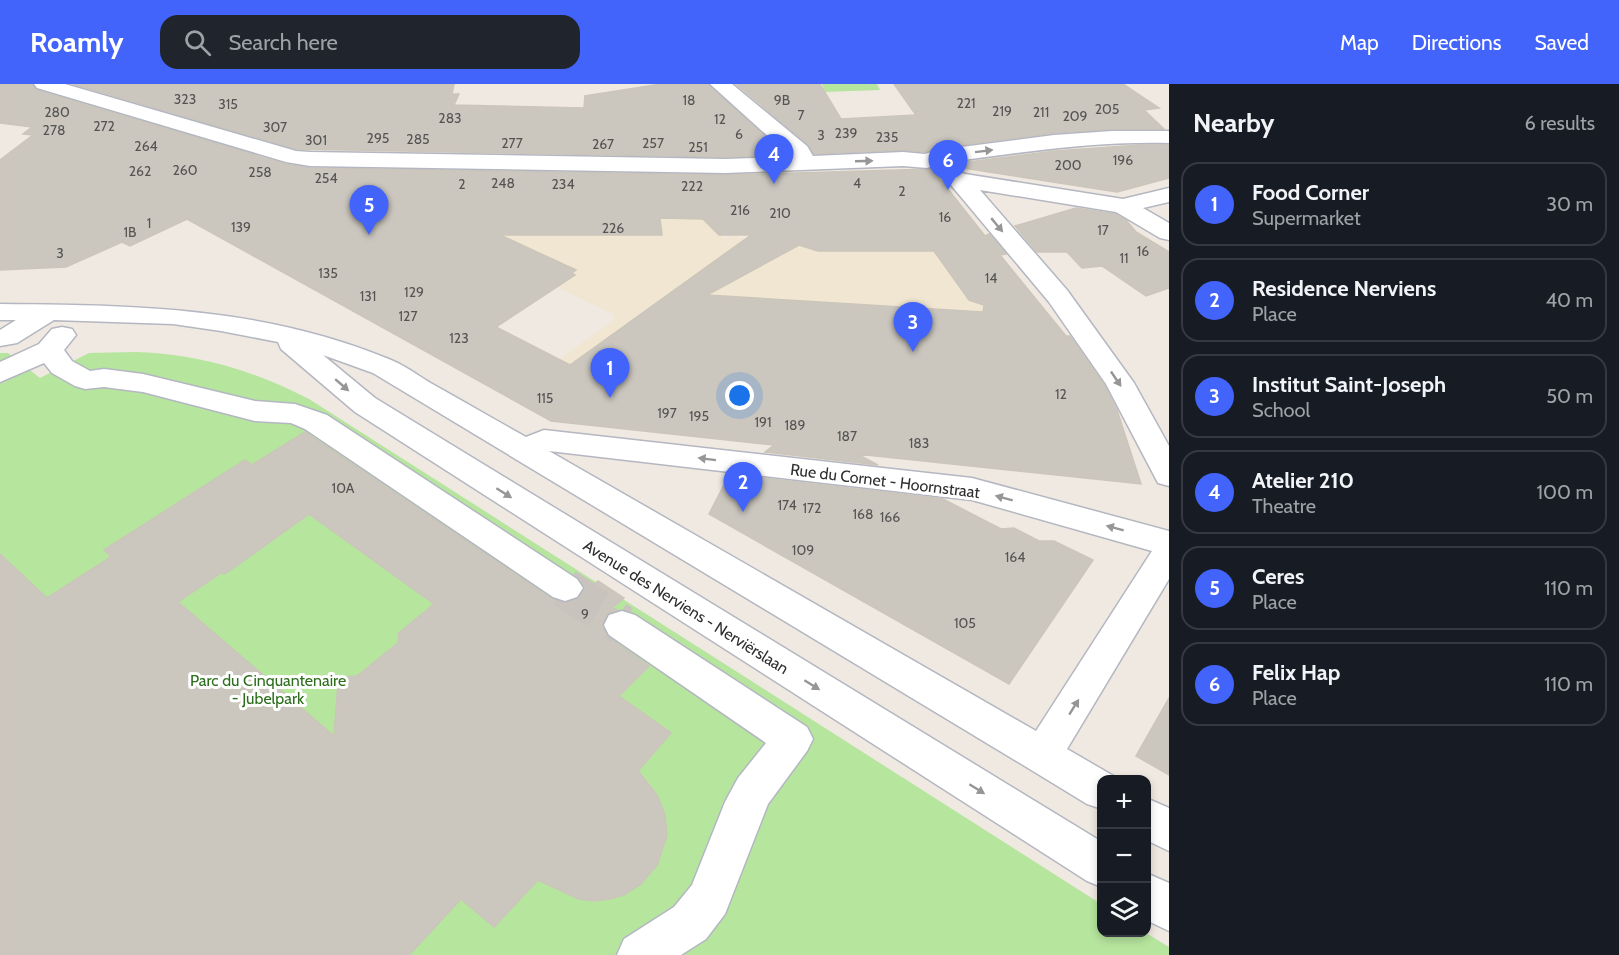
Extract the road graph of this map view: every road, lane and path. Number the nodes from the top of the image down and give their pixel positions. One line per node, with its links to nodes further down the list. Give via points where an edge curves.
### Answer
1 (44, 84): 5 (street, via 310,159 725,166)
2 (720, 84): 5 (street, via 799,151)
3 (1169, 137): 4 (street, one-way to 3, via 1037,144)
4 (927, 161): 5 (street, one-way to 4); 6 (street)
5 (806, 163)
6 (959, 180): 8 (street); 18 (street, one-way to 18, via 1058,296 1120,383)
7 (1169, 195): 8 (street)
8 (1123, 206): 9 (street)
9 (1169, 233)
10 (0, 312): 11 (street, Avenue des Nerviens - Nerviërslaan)
11 (48, 313): 12 (street, Avenue des Nerviens - Nerviërslaan); 14 (street, via 7,338)
12 (85, 313): 13 (street, Avenue des Nerviens - Nerviërslaan, via 195,319); 15 (street)
13 (280, 334): 17 (street, Avenue des Nerviens - Nerviërslaan, via 383,367); 27 (street, Avenue des Nerviens - Nerviërslaan, one-way to 27, via 374,411)
14 (0, 338)
15 (49, 350): 16 (street); 21 (street, via 62,367 85,380 143,383 255,411 295,414 316,422)
16 (0, 373)
17 (526, 450): 19 (street, Rue du Cornet - Hoornstraat, one-way to 17, via 972,489 544,440); 23 (street, Avenue des Nerviens - Nerviërslaan)
18 (1169, 474)
19 (1169, 543)
20 (1169, 553): 23 (street, one-way to 20)
21 (565, 588)
22 (621, 625): 30 (street, via 793,739 753,791 709,899 681,930)
23 (1042, 756): 24 (street, Avenue des Nerviens - Nerviërslaan)
24 (1097, 789)
25 (1151, 820): 26 (street)
26 (1169, 831)
27 (1097, 863)
28 (1151, 897): 29 (street)
29 (1169, 909)
30 (640, 955)

